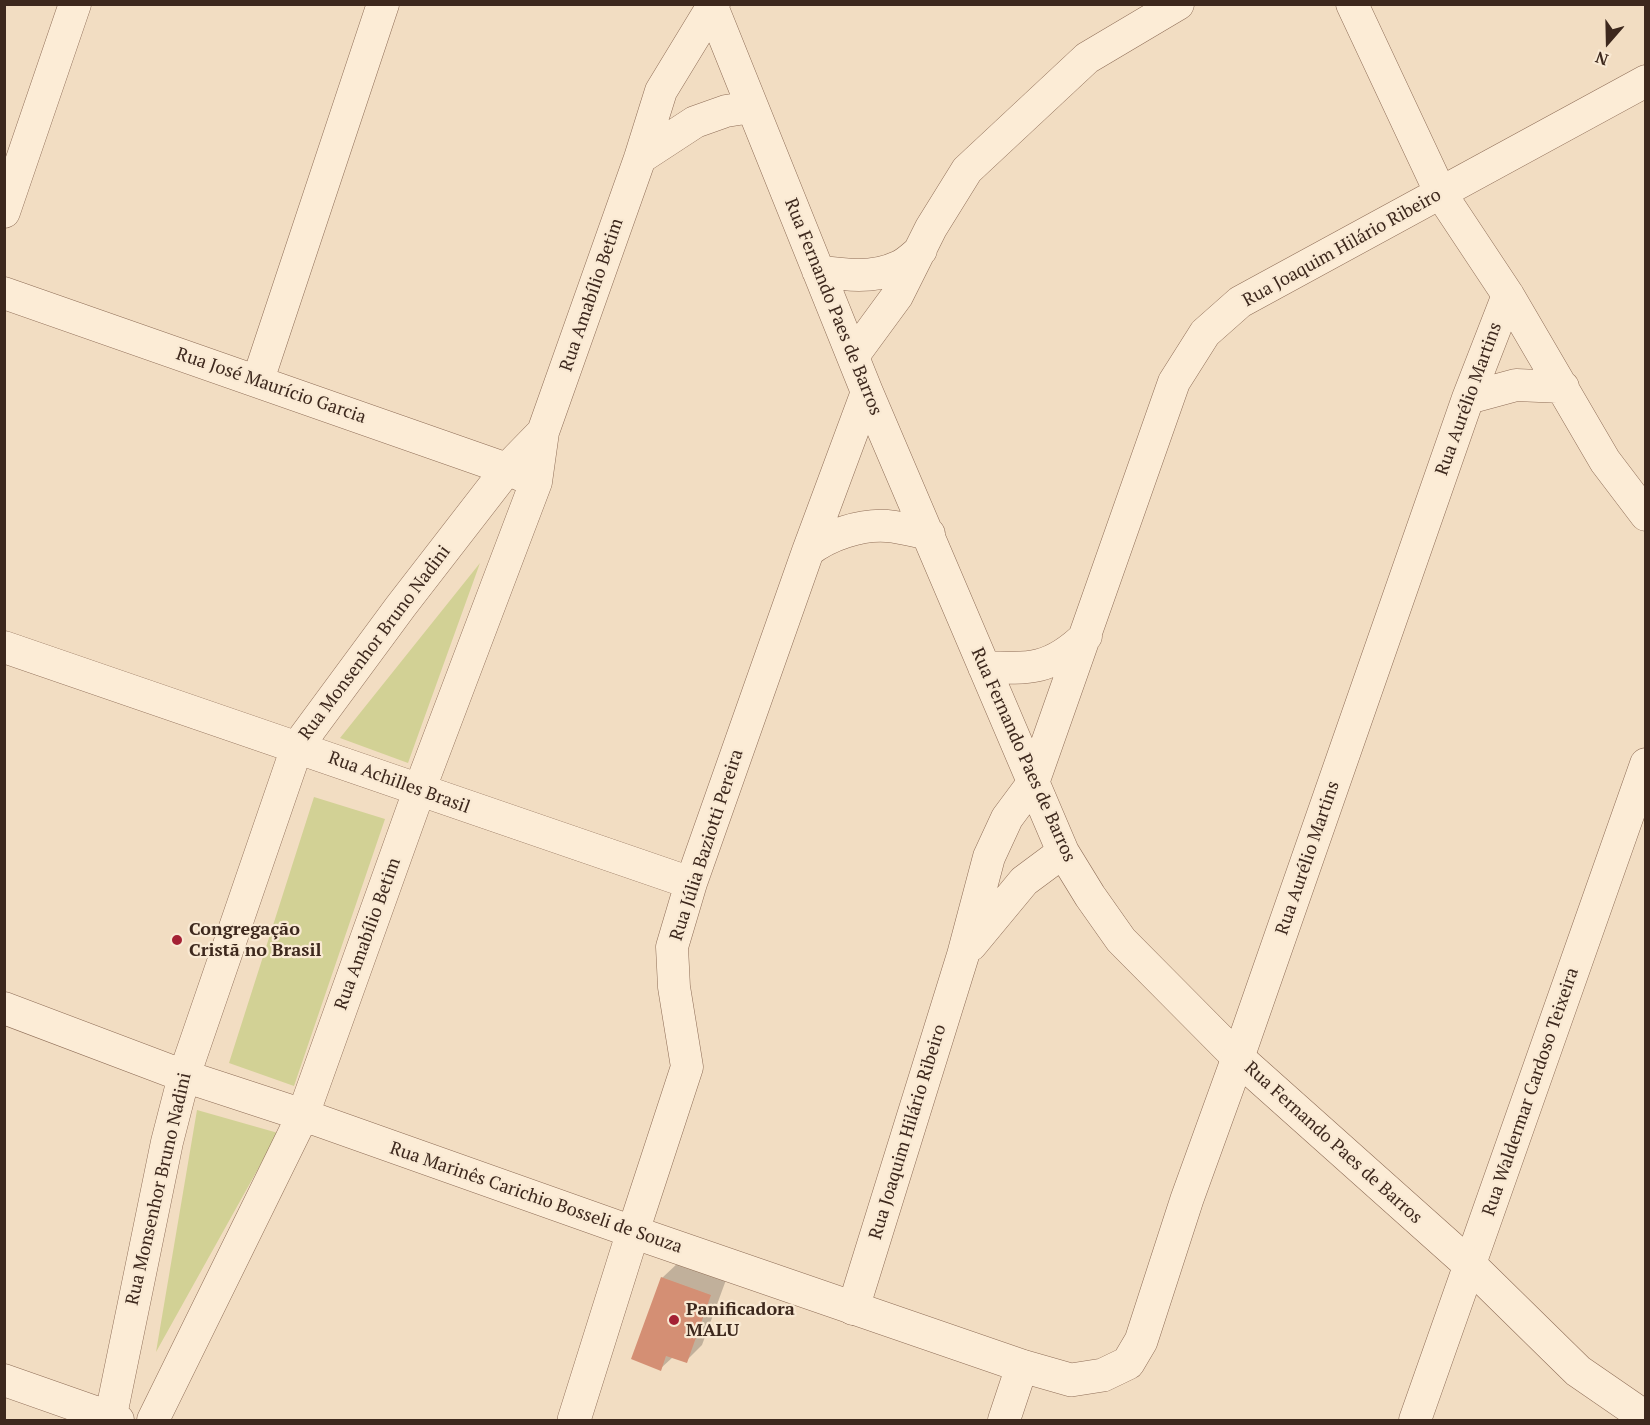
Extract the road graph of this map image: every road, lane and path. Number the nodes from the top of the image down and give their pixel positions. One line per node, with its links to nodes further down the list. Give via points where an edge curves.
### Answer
1 (75, 4): 10 (street)
2 (383, 4): 16 (street)
3 (1178, 4): 11 (street, via 1087,58 1018,121 967,170)
4 (1352, 4): 9 (street)
5 (713, 5): 7 (street, Rua Fernando Paes de Barros); 8 (street, Rua Amabílio Betim, via 662,91)
6 (1646, 81): 9 (street, Rua Joaquim Hilário Ribeiro)
7 (751, 107): 8 (street, via 695,122); 12 (street, Rua Fernando Paes de Barros)
8 (640, 158): 20 (street, Rua Amabílio Betim)
9 (1441, 194): 14 (street); 26 (street, Rua Joaquim Hilário Ribeiro, via 1240,302 1205,333 1174,382)
10 (4, 212)
11 (921, 250): 12 (street, via 898,267 872,275); 15 (street, via 897,296)
12 (818, 272): 15 (street, Rua Fernando Paes de Barros)
13 (4, 293): 16 (street, Rua José Maurício Garcia)
14 (1508, 295): 17 (street); 19 (street, Rua Aurélio Martins)
15 (852, 356): 18 (street, Rua Fernando Paes de Barros)
16 (258, 380): 21 (street, Rua José Maurício Garcia)
17 (1563, 387): 19 (street, via 1516,385); 23 (street, via 1605,461)
18 (867, 392): 24 (street, Rua Fernando Paes de Barros); 25 (street, Rua Júlia Baziotti Pereira)
19 (1468, 398): 37 (street, Rua Aurélio Martins)
20 (543, 432): 21 (street, Rua Amabílio Betim); 22 (street, Rua Amabílio Betim)
21 (507, 469): 22 (street, Rua José Maurício Garcia); 29 (street, Rua Monsenhor Bruno Nadini)
22 (536, 482): 32 (street, Rua Amabílio Betim)
23 (1646, 516)
24 (929, 534): 25 (street, via 886,526 849,531 821,541); 28 (street, Rua Fernando Paes de Barros)
25 (808, 551): 34 (street, Rua Júlia Baziotti Pereira)
26 (1086, 636): 28 (street, via 1071,650 1041,666); 31 (street, Rua Joaquim Hilário Ribeiro)
27 (4, 647): 29 (street, Rua Achilles Brasil)
28 (984, 667): 31 (street, Rua Fernando Paes de Barros)
29 (297, 747): 32 (street, Rua Achilles Brasil); 38 (street, Rua Monsenhor Bruno Nadini)
30 (1646, 764): 41 (street, Rua Waldermar Cardoso Teixeira)
31 (1033, 783): 33 (street, Rua Fernando Paes de Barros); 35 (street, Rua Joaquim Hilário Ribeiro, via 1007,818 988,857)
32 (419, 791): 34 (street, Rua Achilles Brasil); 39 (street, Rua Amabílio Betim)
33 (1062, 852): 35 (street, Rua Joaquim Hilário Ribeiro, via 1024,881); 37 (street, Rua Fernando Paes de Barros, via 1121,940)
34 (691, 883): 40 (street, Rua Júlia Baziotti Pereira, via 672,947 687,1067)
35 (963, 955): 42 (street, Rua Joaquim Hilário Ribeiro)
36 (4, 1008): 38 (street, Rua Marinês Carichio Bosseli de Souza)
37 (1238, 1058): 41 (street, Rua Fernando Paes de Barros); 45 (street, Rua Aurélio Martins, via 1141,1341 1128,1363 1103,1376)
38 (184, 1076): 39 (street, Rua Marinês Carichio Bosseli de Souza); 47 (street, Rua Monsenhor Bruno Nadini, via 167,1142)
39 (303, 1115): 40 (street, Rua Marinês Carichio Bosseli de Souza); 48 (street, Rua Amabílio Betim)
40 (633, 1232): 42 (street, Rua Marinês Carichio Bosseli de Souza); 49 (street, Rua Júlia Baziotti Pereira)
41 (1470, 1266): 46 (street, Rua Fernando Paes de Barros, via 1578,1371); 51 (street, Rua Waldermar Cardoso Teixeira)
42 (853, 1309): 43 (street, Rua Marinês Carichio Bosseli de Souza)
43 (1022, 1366): 45 (street, Rua Marinês Carichio Bosseli de Souza); 50 (street)
44 (4, 1380): 47 (street)
45 (1071, 1380)
46 (1646, 1416)
47 (113, 1420)
48 (153, 1420)
49 (574, 1420)
50 (1004, 1420)
51 (1416, 1420)

